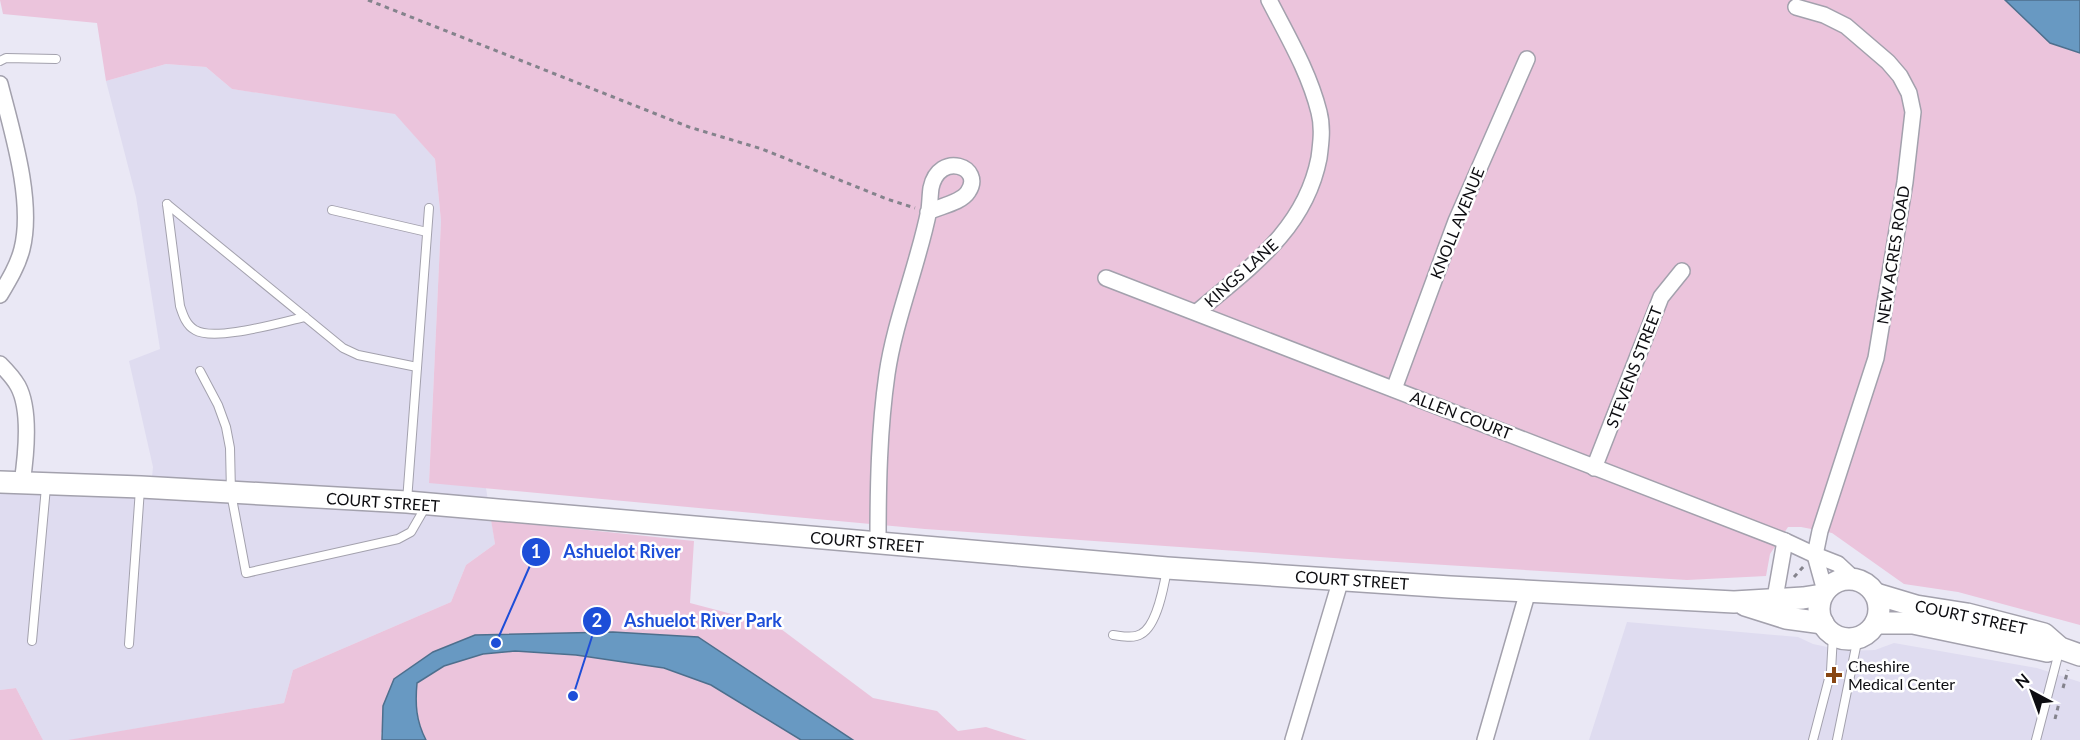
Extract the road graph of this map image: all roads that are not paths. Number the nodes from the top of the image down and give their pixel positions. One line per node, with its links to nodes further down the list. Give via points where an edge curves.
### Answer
1 (1269, 0): 14 (street, KINGS LANE, via 1309,78 1320,115 1316,170 1300,209 1272,249)
2 (1796, 7): 29 (street, NEW ACRES ROAD, via 1846,26 1888,62 1909,93 1913,112 1876,358)
3 (56, 59): 5 (lane)
4 (1527, 59): 19 (street, KNOLL AVENUE, via 1456,221)
5 (0, 61)
6 (0, 84): 13 (street, via 25,206 22,247)
7 (429, 208): 10 (lane)
8 (332, 210): 10 (lane)
9 (928, 212): 28 (street, via 887,374 878,477)
10 (427, 232): 17 (lane)
11 (1682, 271): 20 (street, STEVENS STREET, via 1661,297)
12 (1106, 278): 14 (street, ALLEN COURT)
13 (0, 295)
14 (1197, 312): 19 (street, ALLEN COURT)
15 (305, 316): 15 (lane, via 233,332 194,329 185,320 180,306 167,204); 17 (lane, via 343,348 358,355)
16 (0, 364): 22 (street, via 15,381 24,402)
17 (417, 367): 26 (lane)
18 (200, 371): 25 (lane, via 226,427)
19 (1394, 389): 20 (street, ALLEN COURT)
20 (1594, 468): 27 (street, ALLEN COURT)
21 (0, 482): 22 (main road, COURT STREET)
22 (22, 483): 23 (main road, COURT STREET)
23 (46, 484): 24 (main road, COURT STREET); 42 (lane)
24 (141, 487): 25 (main road, COURT STREET); 43 (lane)
25 (231, 493): 26 (main road, COURT STREET); 26 (lane, via 246,573 398,538 411,532)
26 (417, 503): 28 (main road, COURT STREET)
27 (1785, 541): 29 (street, ALLEN COURT); 36 (street)
28 (878, 542): 30 (main road, COURT STREET)
29 (1810, 560): 31 (street, ALLEN COURT, via 1838,564); 34 (street)
30 (1167, 568): 32 (main road, COURT STREET); 40 (lane, via 1149,627 1131,637)
31 (1853, 578): 34 (main road, COURT STREET, via 1837,581); 35 (main road, COURT STREET)
32 (1341, 579): 33 (main road, COURT STREET); 45 (street)
33 (1528, 591): 37 (main road, COURT STREET); 46 (street)
34 (1823, 593): 36 (main road, COURT STREET); 39 (main road, via 1819,609)
35 (1876, 594): 38 (main road); 44 (main road, COURT STREET, via 2044,634)
36 (1775, 598): 37 (main road, COURT STREET)
37 (1734, 602): 39 (main road, COURT STREET)
38 (1876, 623): 41 (main road); 44 (main road, COURT STREET, via 1913,623)
39 (1828, 629): 41 (main road, COURT STREET, via 1841,638); 47 (lane, via 1831,671)
40 (1113, 636)
41 (1858, 638): 48 (lane)
42 (32, 640)
43 (129, 644)
44 (2070, 658): 49 (lane, via 2046,699)
45 (1293, 740)
46 (1485, 740)
47 (1813, 740)
48 (1836, 740)
49 (2036, 740)

